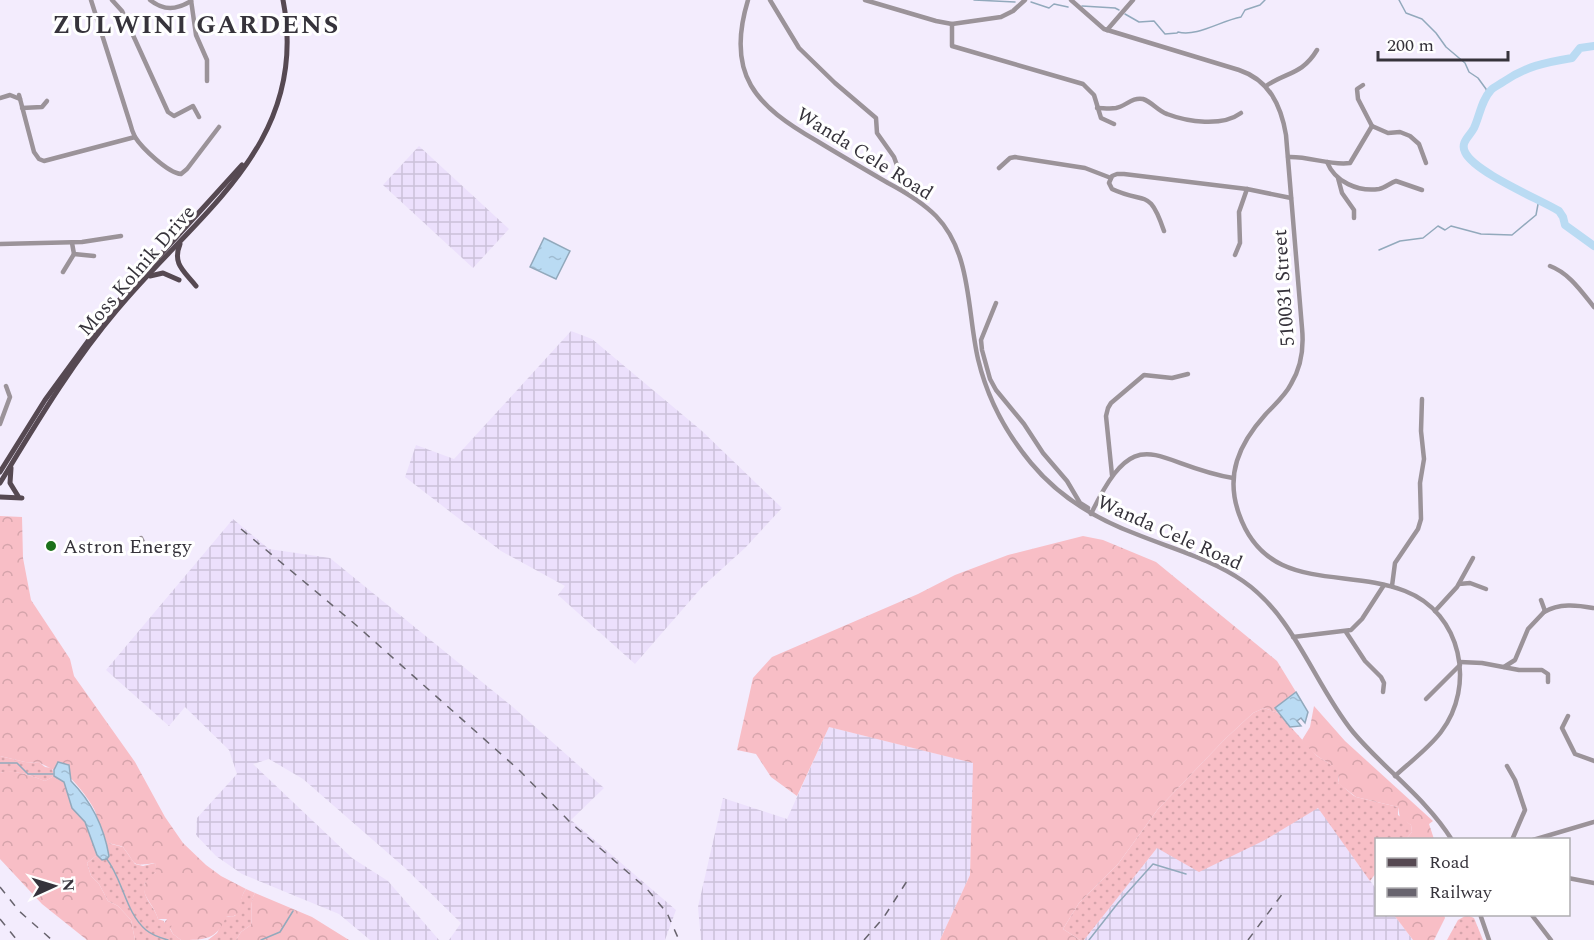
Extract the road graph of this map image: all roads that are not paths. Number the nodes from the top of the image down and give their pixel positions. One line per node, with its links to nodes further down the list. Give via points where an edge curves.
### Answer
1 (91, 0): 27 (street)
2 (112, 0): 23 (street, via 122,11 168,112 174,116 193,106)
3 (150, 0): 11 (street, via 168,8)
4 (283, 0): 28 (main road, Moss Kolnik Drive, via 287,33 284,75)
5 (748, 0): 37 (street, Wanda Cele Road, via 740,50 747,77 763,104 785,122)
6 (770, 0): 37 (street, via 799,48 876,118 878,133 894,157)
7 (865, 0): 12 (street)
8 (1025, 0): 12 (street, via 1001,17)
9 (1071, 0): 13 (street, 510031 Street)
10 (1133, 0): 13 (street)
11 (191, 1): 15 (street, via 196,35 207,60)
12 (952, 24): 21 (street, via 952,46 1087,86)
13 (1107, 30): 17 (street, 510031 Street, via 1247,72)
14 (1317, 50): 17 (street, via 1302,68)
15 (207, 81)
16 (1363, 85): 25 (street, via 1357,88 1357,95)
17 (1266, 86): 29 (street, 510031 Street, via 1284,121)
18 (0, 98): 20 (street, via 19,97)
19 (47, 101): 20 (street, via 42,107)
20 (22, 108): 27 (street, via 34,152 44,161)
21 (1097, 108): 22 (street, via 1117,108 1140,99 1167,114 1195,119 1224,121); 24 (street, via 1104,120)
22 (1241, 113)
23 (199, 117)
24 (1114, 124)
25 (1372, 126): 30 (street, via 1352,162); 31 (street, via 1388,134 1400,132 1410,136 1419,144)
26 (219, 127): 27 (street, via 181,174 172,173)
27 (135, 137)
28 (261, 141): 42 (main road, Moss Kolnik Drive, via 239,176); 60 (main road, Moss Kolnik Drive, via 113,307 45,400)
29 (1288, 157): 30 (street); 38 (street, 510031 Street)
30 (1327, 162): 34 (street)
31 (1426, 163)
32 (999, 168): 33 (street, via 1015,157 1085,168)
33 (1110, 178): 35 (street, via 1124,174); 40 (street, via 1112,189 1151,202)
34 (1338, 178): 36 (street, via 1362,188 1381,188 1396,181); 39 (street)
35 (1247, 189): 38 (street); 46 (street, via 1239,212 1240,243)
36 (1422, 190)
37 (903, 192): 65 (street, Wanda Cele Road, via 936,215 954,241 962,263 979,362 1003,423 1040,474 1070,501)
38 (1291, 198): 62 (street, 510031 Street, via 1302,356 1287,391 1245,439)
39 (1354, 218)
40 (1164, 231)
41 (121, 237): 43 (street)
42 (181, 239): 50 (main road, Moss Kolnik Drive); 52 (main road, via 177,261)
43 (72, 243): 44 (street); 45 (street)
44 (0, 244)
45 (74, 254): 47 (street); 49 (street)
46 (1235, 255)
47 (94, 256)
48 (1550, 266): 54 (street, via 1570,279)
49 (63, 272)
50 (145, 279): 51 (main road, via 160,272); 59 (main road, Moss Kolnik Drive, via 85,350)
51 (179, 279)
52 (196, 285)
53 (996, 303): 65 (street, via 981,340 990,379 1078,500)
54 (1594, 307)
55 (1188, 374): 61 (street, via 1172,378 1142,376 1108,408)
56 (6, 386): 58 (street, via 10,397)
57 (1422, 399): 71 (street, via 1422,514 1418,529 1395,563)
58 (0, 424)
59 (12, 464): 63 (main road, Moss Kolnik Drive); 64 (main road, via 9,478 20,497)
60 (0, 472)
61 (1112, 475): 62 (street, via 1127,459 1146,453); 65 (street)
62 (1233, 478): 70 (street, 510031 Street, via 1234,499 1243,525 1253,542 1274,560 1302,573)
63 (0, 483)
64 (0, 497)
65 (1091, 512): 78 (street, Wanda Cele Road, via 1233,574 1265,599)
66 (141, 538): 67 (street)
67 (144, 544)
68 (1473, 558): 69 (street)
69 (1459, 584): 72 (street); 75 (street)
70 (1384, 585): 71 (street, 510031 Street); 77 (street, via 1362,619)
71 (1392, 586): 75 (street, 510031 Street, via 1416,596)
72 (1486, 589)
73 (1541, 600): 76 (street)
74 (1593, 608): 76 (street, via 1561,605)
75 (1435, 611): 79 (street, 510031 Street, via 1454,639)
76 (1544, 612): 80 (street, via 1528,629 1515,660)
77 (1346, 632): 78 (street); 82 (street, via 1381,677)
78 (1293, 637): 87 (street, Wanda Cele Road, via 1346,722)
79 (1460, 663): 80 (street); 83 (street); 87 (street, 510031 Street, via 1458,695 1447,722 1434,740)
80 (1504, 667): 81 (street, via 1544,670)
81 (1548, 682)
82 (1383, 692)
83 (1426, 699)
84 (1568, 716): 85 (street, via 1563,731 1574,751)
85 (1594, 761)
86 (1508, 766): 90 (street, via 1525,810)
87 (1395, 776): 89 (street, Wanda Cele Road, via 1431,810)
88 (1594, 822): 91 (street)
89 (1451, 838)
90 (1513, 838)
91 (1540, 838)
92 (1570, 878): 93 (street)
93 (1594, 883)
94 (1480, 916): 96 (street)
95 (1532, 916): 97 (street)
96 (1489, 940)
97 (1551, 940)

